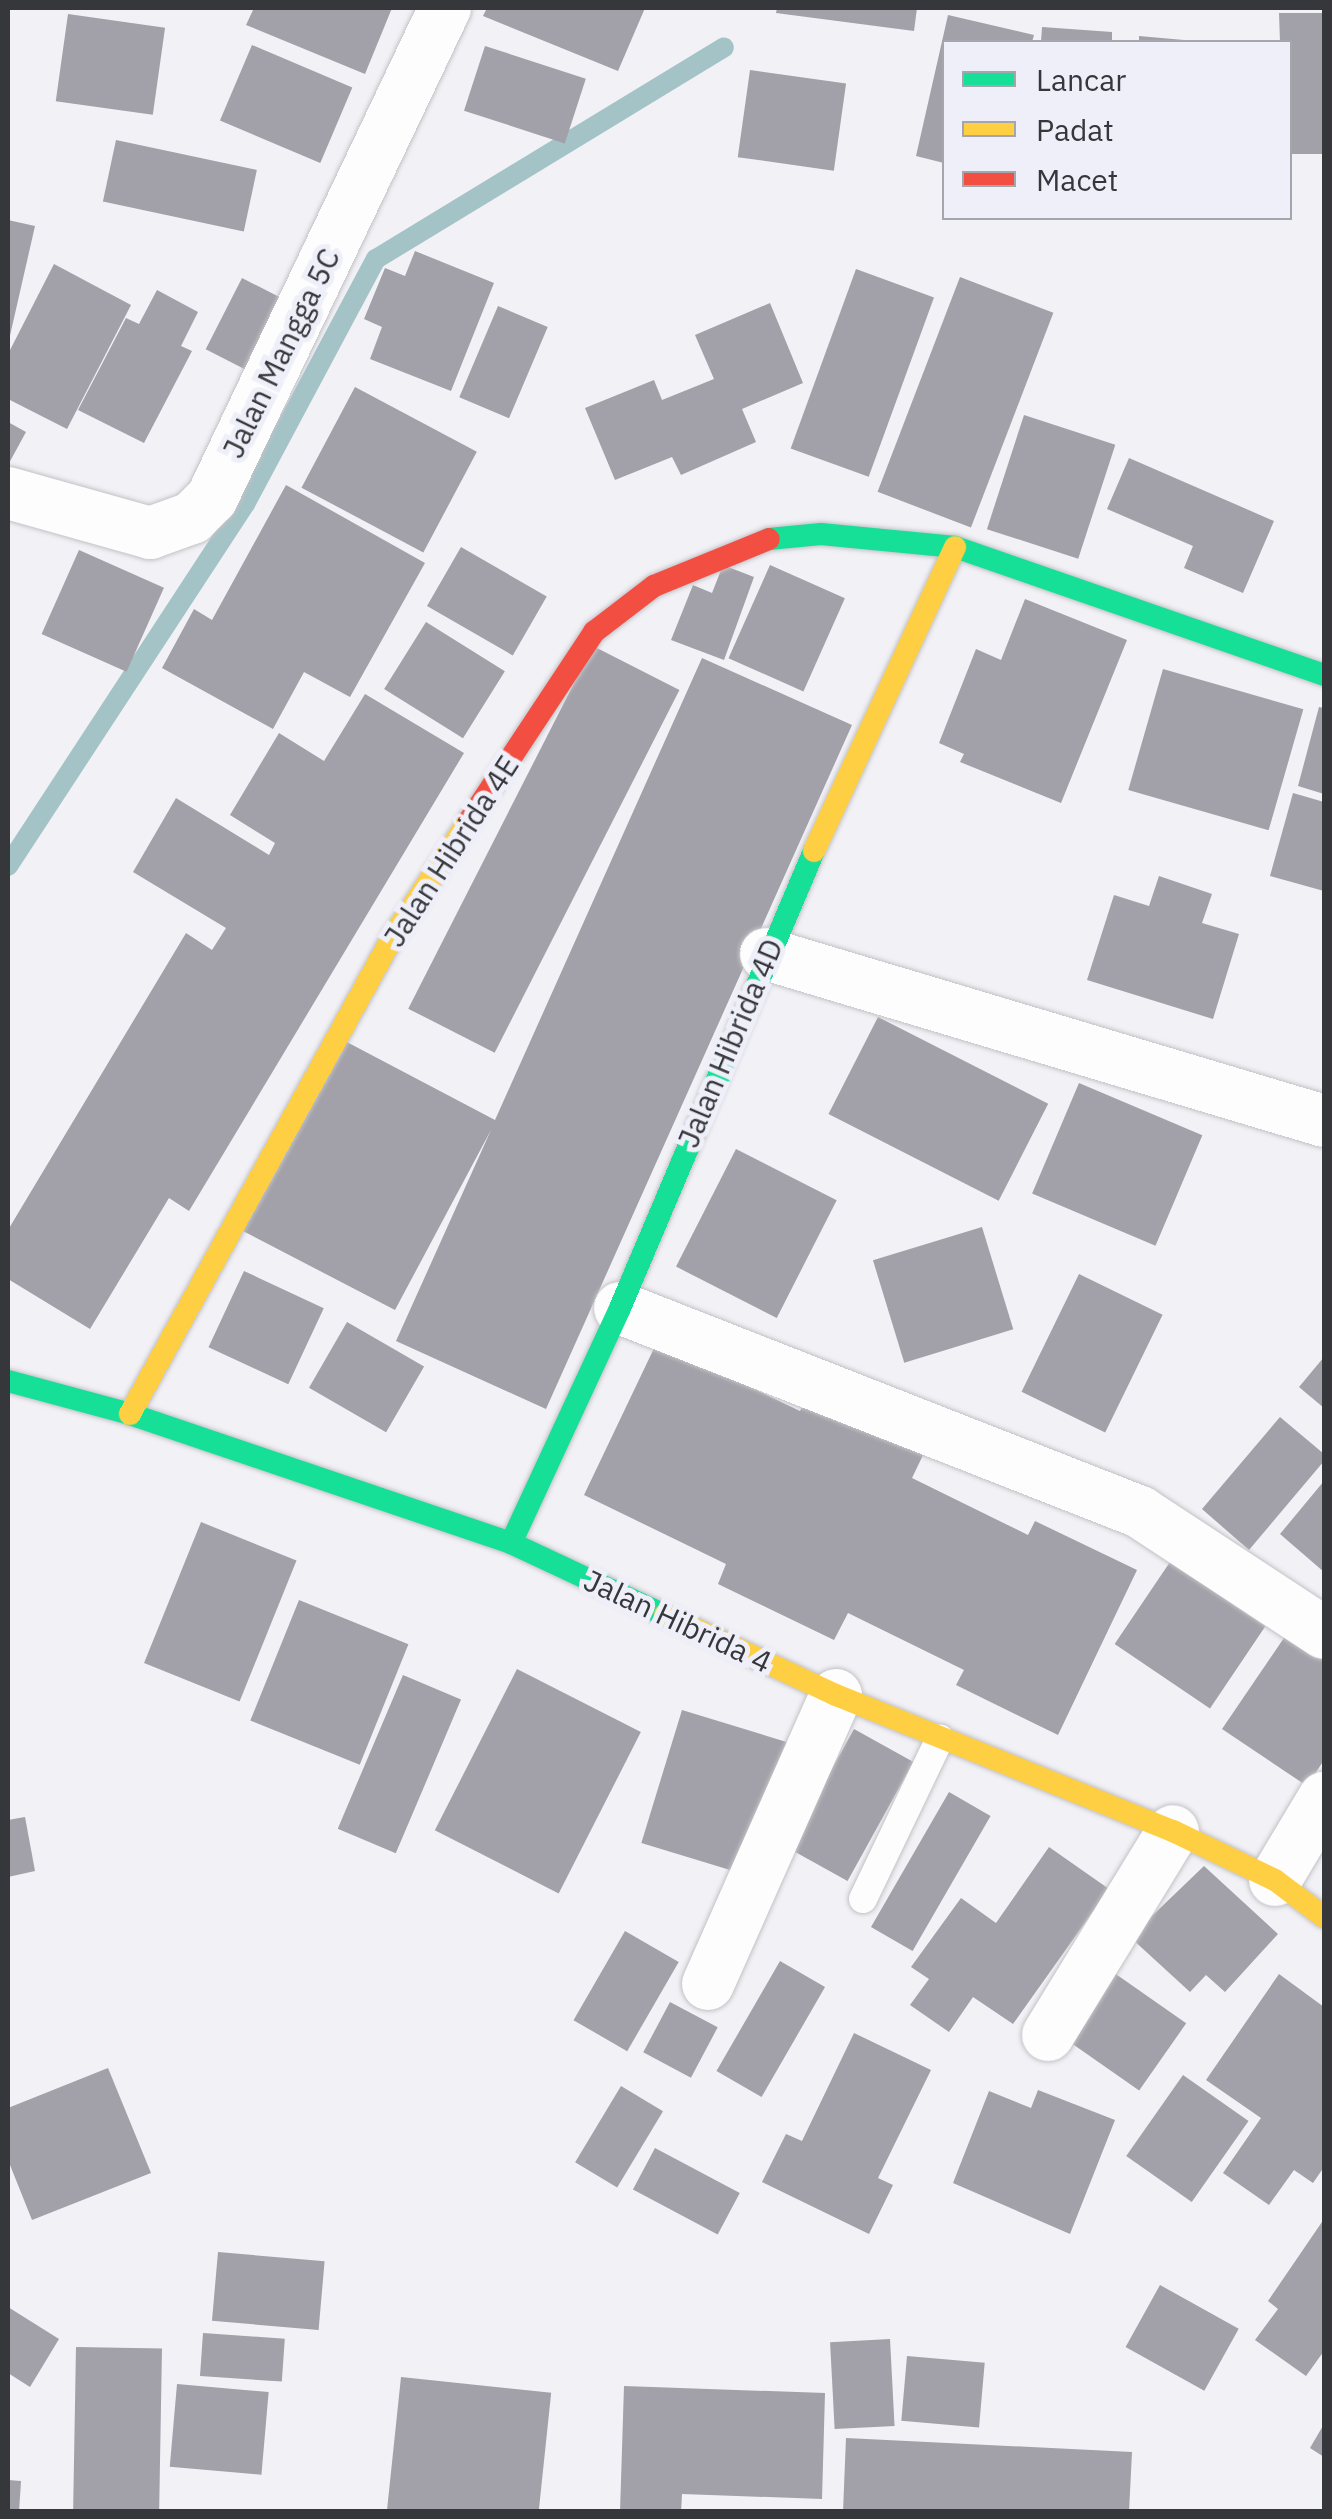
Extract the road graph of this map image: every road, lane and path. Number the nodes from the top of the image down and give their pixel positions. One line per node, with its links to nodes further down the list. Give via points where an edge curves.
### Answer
1 (446, 8): 2 (street, Jalan Mangga 5C, via 212,498 192,518 150,532)
2 (8, 493)
3 (956, 547): 4 (street, Jalan Hibrida 4E); 5 (street, Jalan Hibrida 4D); 9 (street, Jalan Hibrida 4E, via 821,534 772,538 654,586 594,632 392,938)
4 (1324, 674)
5 (766, 954): 6 (street); 7 (street, Jalan Hibrida 4D)
6 (1324, 1121)
7 (620, 1308): 10 (street, Jalan Hibrida 4D); 11 (street, via 1140,1512)
8 (8, 1382): 9 (street, Jalan Hibrida 4)
9 (130, 1414): 10 (street, Jalan Hibrida 4)
10 (511, 1542): 12 (street, Jalan Hibrida 4)
11 (1324, 1633)
12 (836, 1695): 13 (street, Jalan Hibrida 4); 19 (street)
13 (940, 1738): 15 (street, Jalan Hibrida 4); 17 (lane)
14 (1324, 1798): 16 (street)
15 (1173, 1831): 16 (street, Jalan Hibrida 4); 20 (street)
16 (1276, 1880): 18 (street, Jalan Hibrida 4)
17 (862, 1899)
18 (1324, 1917)
19 (708, 1984)
20 (1048, 2035)

